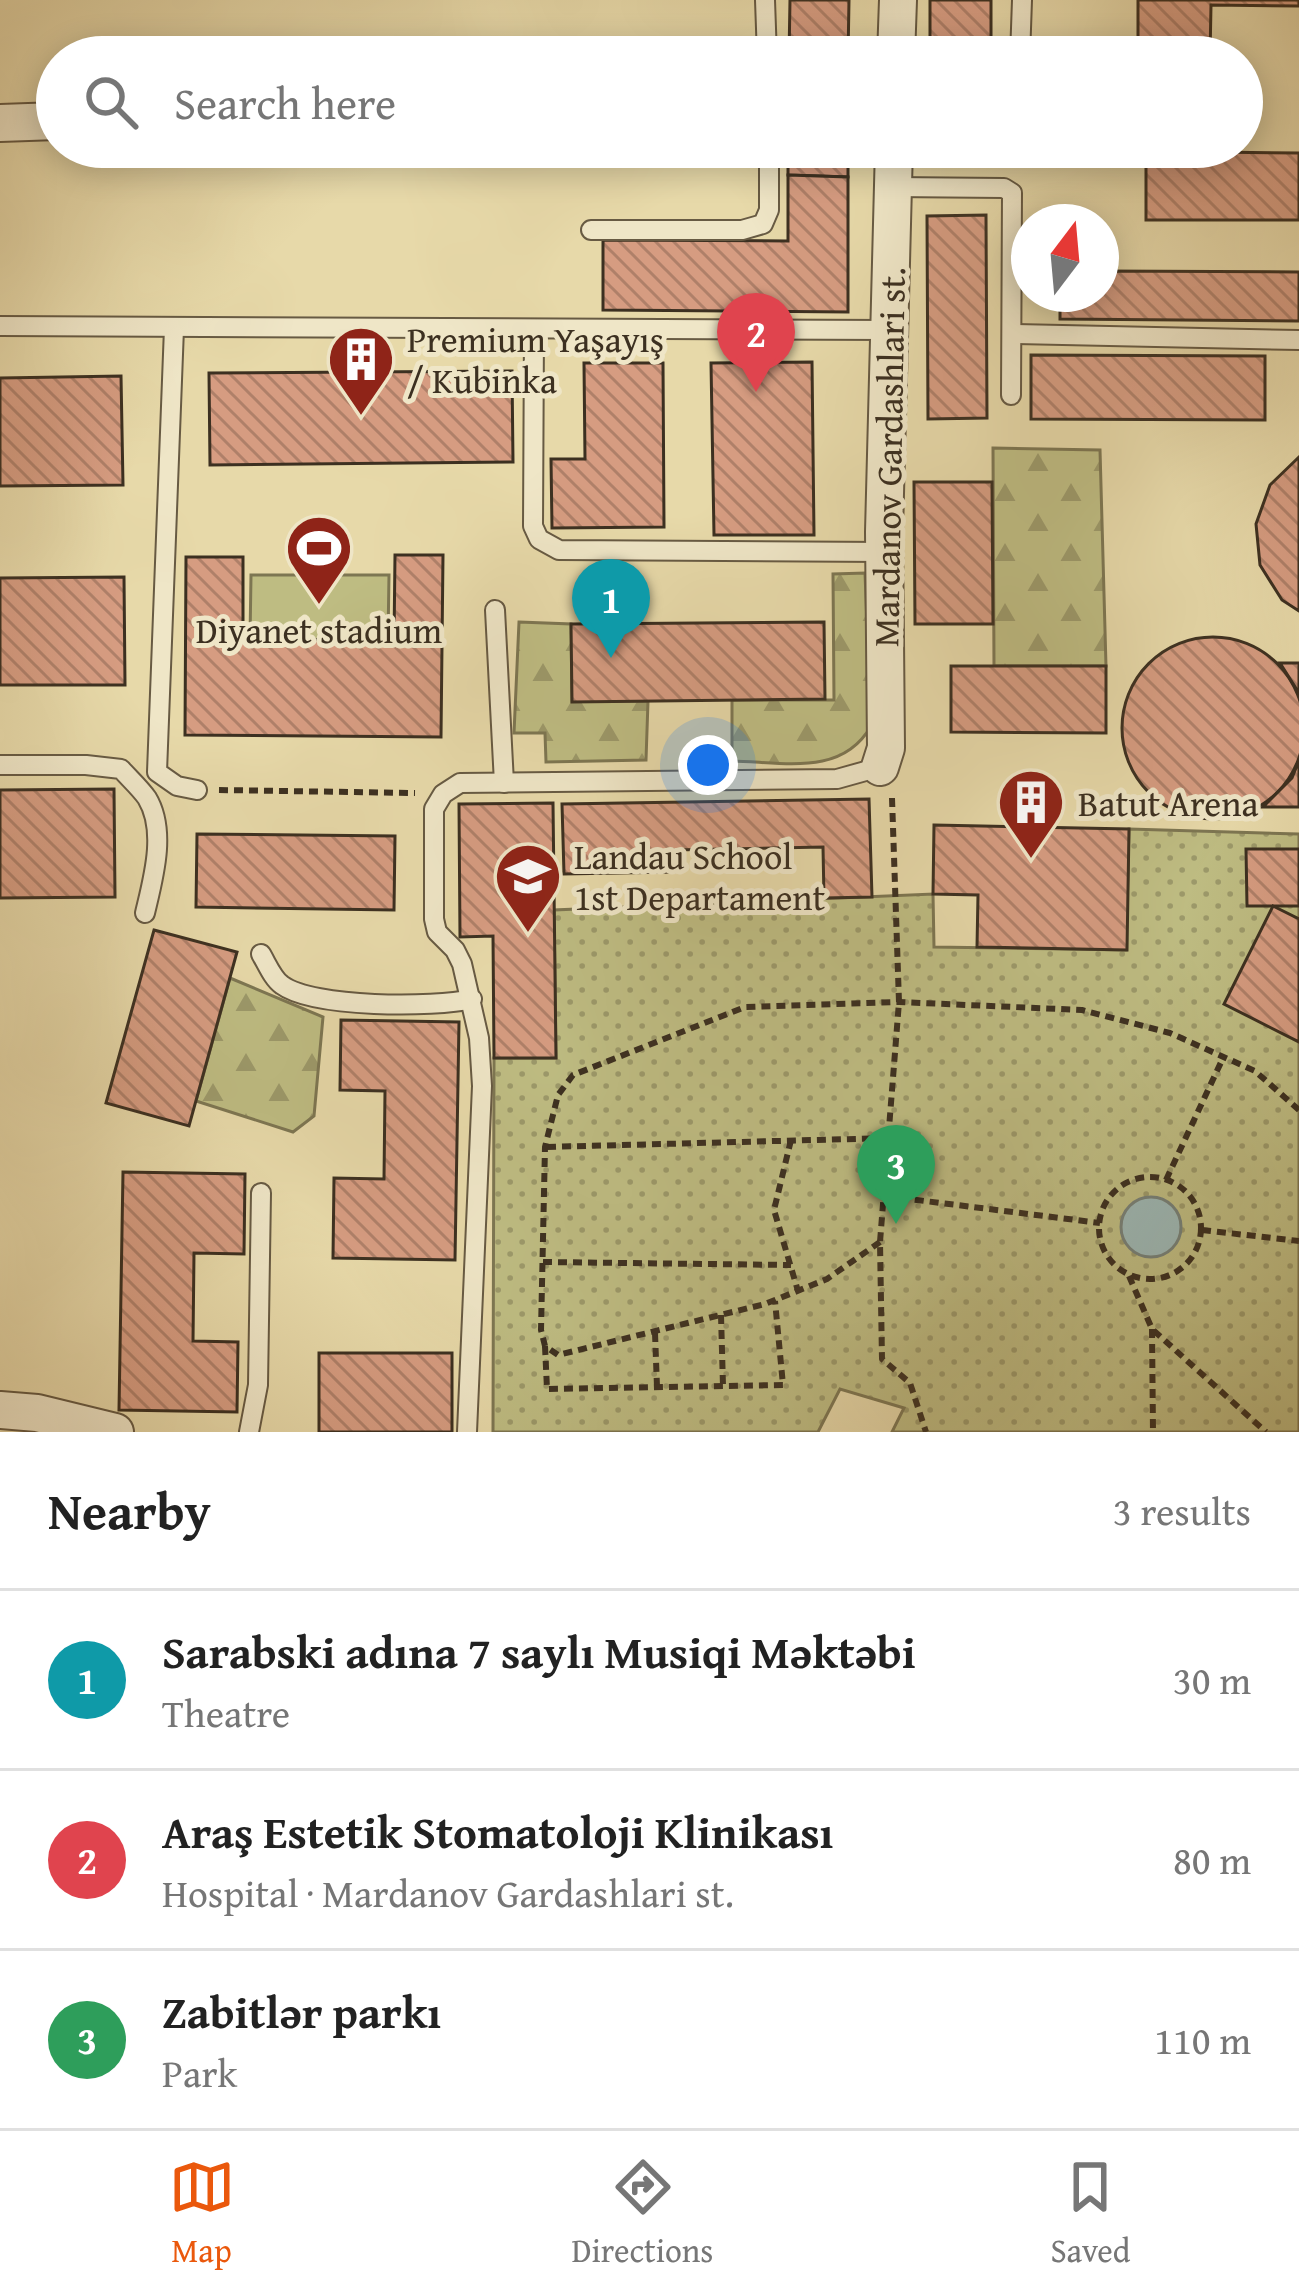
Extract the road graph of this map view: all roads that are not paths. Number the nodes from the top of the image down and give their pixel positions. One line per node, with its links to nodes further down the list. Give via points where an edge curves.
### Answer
1 (765, 0): 4 (lane)
2 (898, 0): 5 (street)
3 (1022, 0): 6 (lane)
4 (766, 36)
5 (897, 36)
6 (1021, 36)
7 (36, 122): 8 (street)
8 (0, 123)
9 (769, 168): 12 (lane, via 763,224)
10 (892, 168): 11 (street, Mardanov Gardashlari st.)
11 (892, 187): 16 (street, Mardanov Gardashlari st.); 17 (lane, via 1012,193)
12 (591, 230)
13 (0, 326): 14 (lane)
14 (174, 328): 15 (lane); 25 (lane, via 157,772)
15 (534, 329): 16 (lane); 20 (lane, via 539,539 559,550)
16 (888, 330): 20 (street, Mardanov Gardashlari st.)
17 (1012, 334): 18 (lane); 19 (lane)
18 (1299, 340)
19 (1011, 394)
20 (884, 552): 23 (street, Mardanov Gardashlari st.)
21 (495, 610): 24 (lane)
22 (0, 765): 26 (lane, via 121,769 149,801 157,832)
23 (880, 767): 24 (lane, via 838,779)
24 (504, 783): 28 (lane, via 460,784 434,809 434,919)
25 (197, 790)
26 (145, 913)
27 (261, 953): 28 (lane, via 278,983 305,998 433,1006)
28 (472, 1000): 33 (lane, via 482,1086)
29 (261, 1192): 32 (lane, via 258,1385)
30 (0, 1410): 31 (street)
31 (115, 1432)
32 (249, 1432)
33 (467, 1432)

